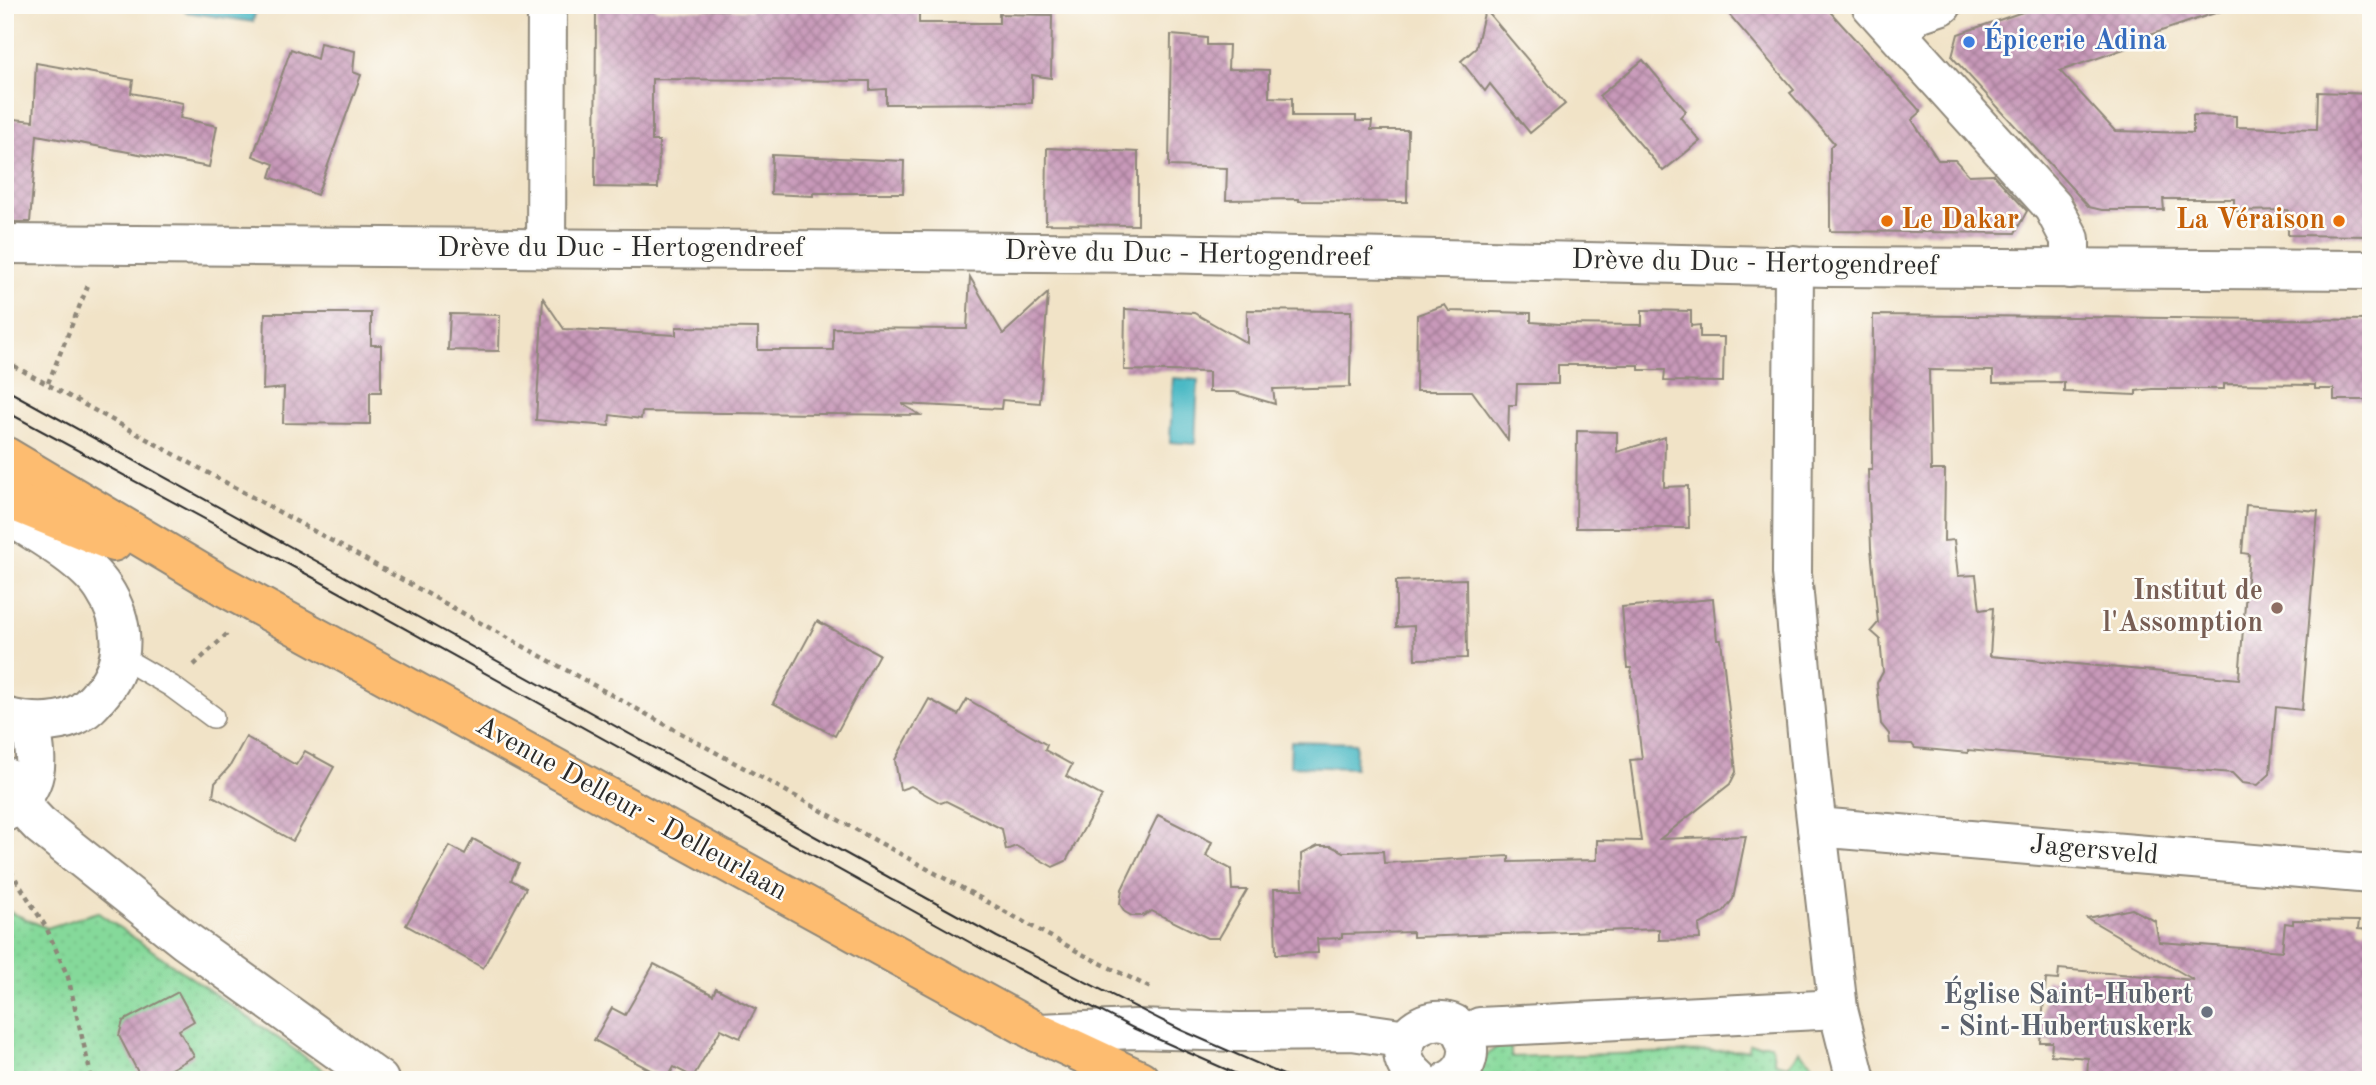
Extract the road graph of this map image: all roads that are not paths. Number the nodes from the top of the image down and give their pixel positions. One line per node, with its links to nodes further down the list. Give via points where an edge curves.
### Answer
1 (547, 5): 6 (street)
2 (1871, 5): 4 (street)
3 (1942, 5): 4 (street, via 1918,13)
4 (1897, 33): 8 (street, via 2053,207 2070,239)
5 (5, 244): 6 (street, Drève du Duc - Hertogendreef)
6 (546, 249): 7 (street, Drève du Duc - Hertogendreef, via 1153,253)
7 (1794, 265): 8 (street, Drève du Duc - Hertogendreef); 18 (street, via 1792,573)
8 (2070, 269): 9 (street, Drève du Duc - Hertogendreef)
9 (2371, 270)
10 (5, 456): 13 (main road)
11 (5, 498): 13 (main road)
12 (5, 513): 14 (street, via 87,570 103,588 115,612)
13 (223, 586): 21 (main road, Avenue Delleur - Delleurlaan)
14 (121, 657): 15 (lane); 16 (street, via 110,683 74,716 46,722)
15 (214, 717)
16 (18, 719): 17 (street, via 35,745 34,781)
17 (10, 798): 24 (street, via 186,941)
18 (1817, 827): 19 (street, Jagersveld); 20 (street)
19 (2371, 874)
20 (1838, 1009): 22 (street, via 1480,1027); 28 (street)
21 (1039, 1033): 23 (street, via 1352,1031); 25 (main road, Avenue Delleur - Delleurlaan)
22 (1464, 1036): 23 (street, via 1457,1027 1434,1020 1413,1030); 27 (street, via 1467,1059)
23 (1407, 1039): 26 (street, via 1406,1062)
24 (380, 1080)
25 (1140, 1080)
26 (1420, 1080)
27 (1450, 1080)
28 (1856, 1080)

